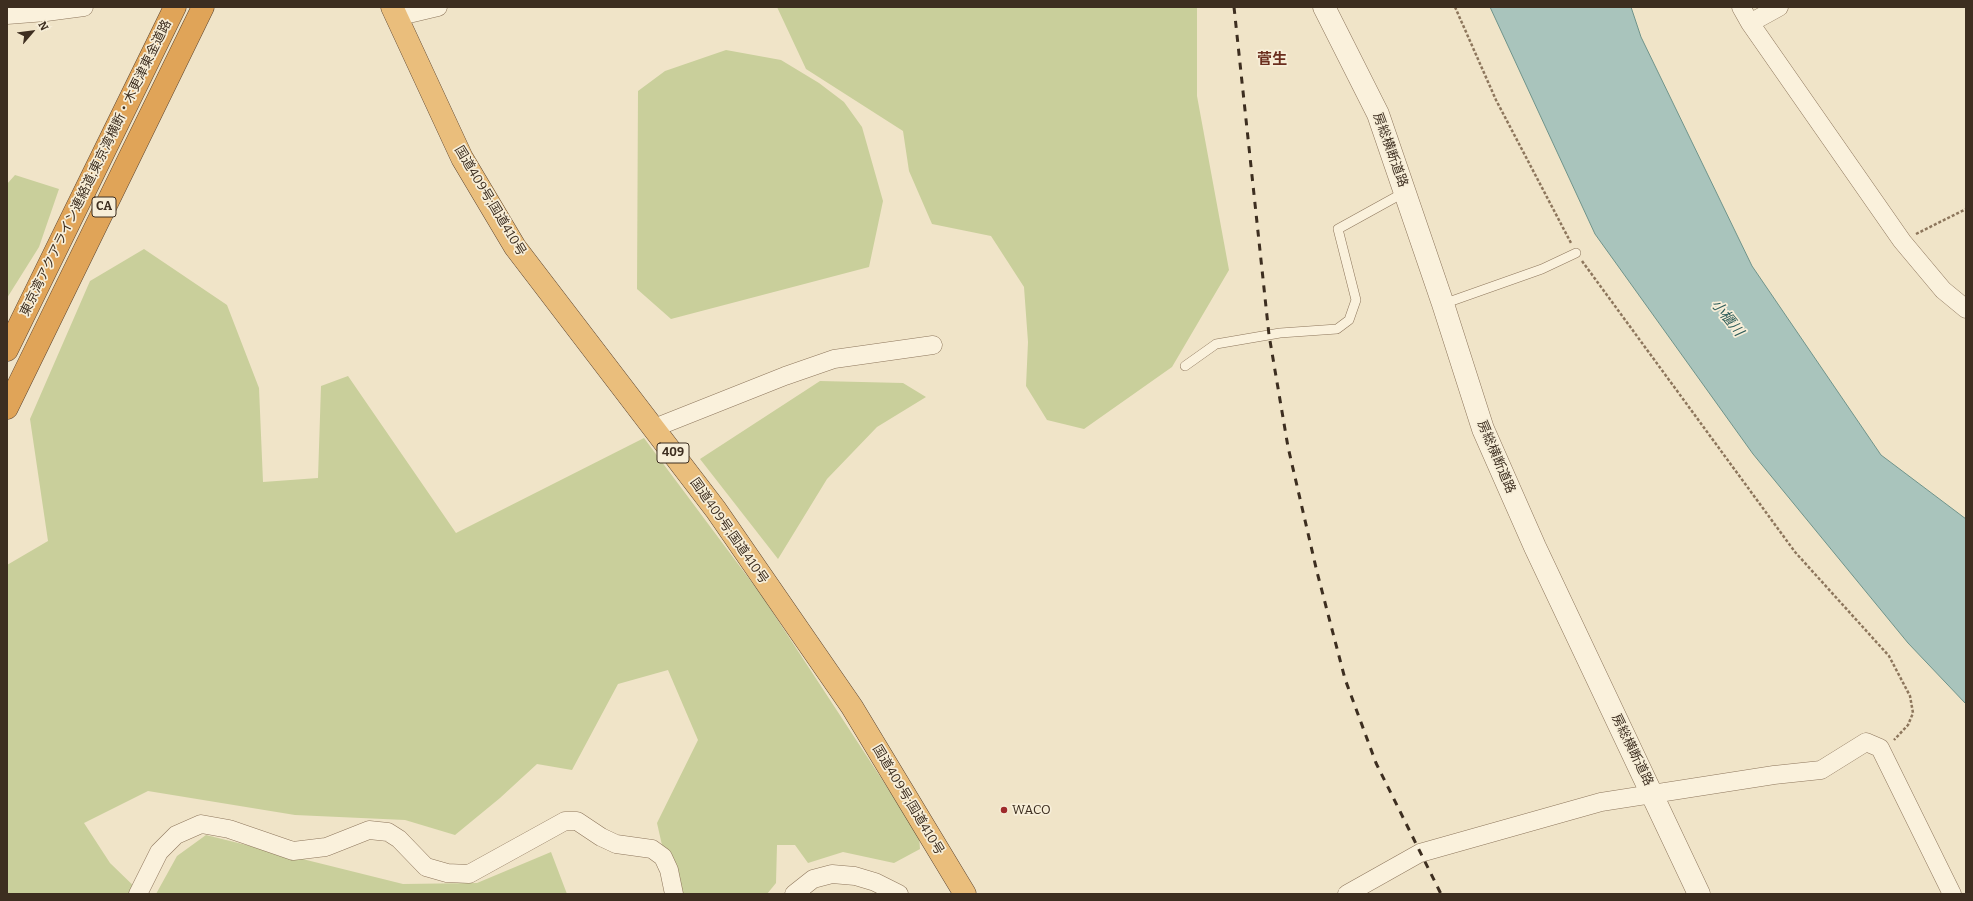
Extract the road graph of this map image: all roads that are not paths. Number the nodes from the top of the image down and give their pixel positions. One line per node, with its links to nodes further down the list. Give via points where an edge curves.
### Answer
1 (84, 7): 9 (street)
2 (174, 7): 16 (highway, 東京湾アクアライン連絡道;東京湾横断・木更津東金道路 / CA)
3 (203, 7): 18 (highway, 東京湾アクアライン連絡道;東京湾横断・木更津東金道路 / CA)
4 (438, 7): 8 (street)
5 (1324, 7): 11 (street, 房総横断道路, via 1378,114)
6 (1741, 7): 10 (street)
7 (1780, 7): 10 (street)
8 (394, 12): 19 (highway, 国道409号;国道410号 / 409, via 462,158 515,247)
9 (7, 15)
10 (1750, 23): 14 (street, via 1902,241 1943,290)
11 (1405, 192): 13 (street, 房総横断道路); 17 (lane, via 1338,229 1356,300 1349,320 1337,329 1280,333 1216,344)
12 (1576, 253): 13 (lane, via 1542,269)
13 (1443, 304): 20 (street, 房総横断道路, via 1483,429 1535,547)
14 (1966, 309)
15 (932, 345): 19 (street, via 834,359)
16 (7, 350)
17 (1185, 366)
18 (7, 408)
19 (654, 428): 25 (highway, 国道409号;国道410号 / 409, via 716,510 852,707)
20 (1653, 793): 26 (street, via 1600,802 1420,853); 27 (street, 房総横断道路); 28 (street, via 1821,770 1866,742 1880,748)
21 (138, 894): 22 (street, via 159,852 176,836 201,824 229,829 293,850 326,847 369,830 388,832 399,839 426,867 447,873 469,874 565,821 577,821 616,844 652,849 663,858 669,870)
22 (674, 894)
23 (794, 894): 24 (street, via 814,879 832,874 855,876 875,882)
24 (899, 894)
25 (965, 894)
26 (1347, 894)
27 (1700, 894)
28 (1952, 894)

